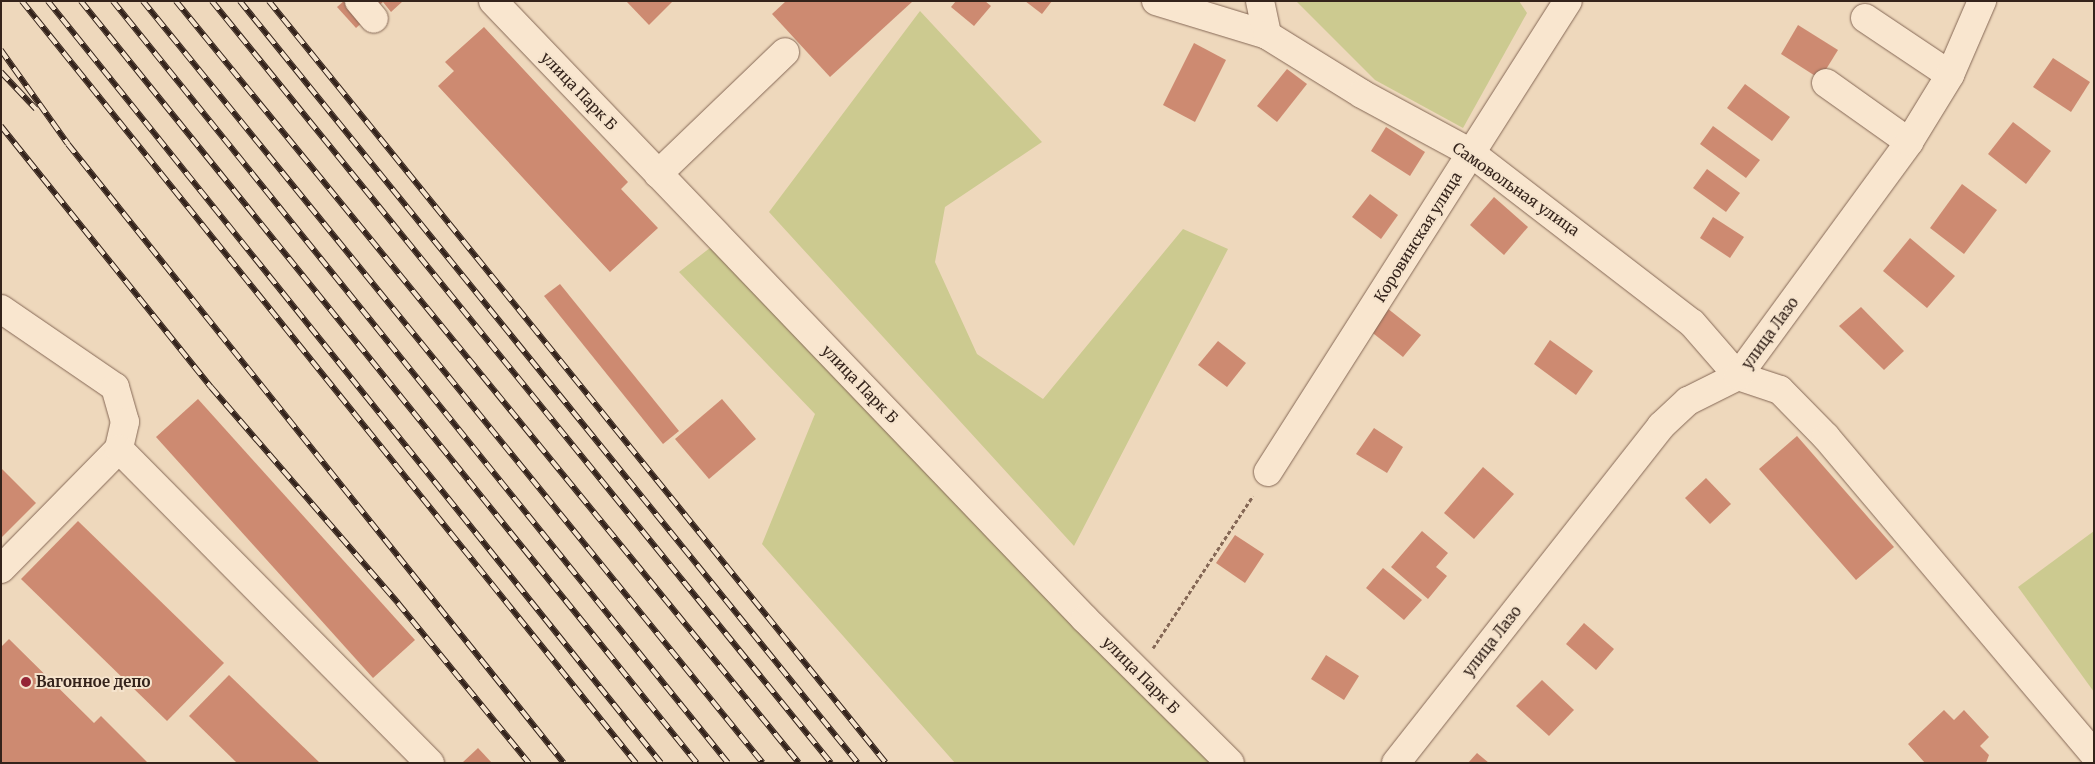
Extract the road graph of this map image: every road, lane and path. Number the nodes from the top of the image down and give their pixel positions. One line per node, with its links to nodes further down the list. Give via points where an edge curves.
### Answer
1 (493, 1): 13 (street, улица Парк Б)
2 (1156, 1): 7 (street, Самовольная улица)
3 (1260, 1): 7 (street)
4 (1568, 1): 12 (street, Коровинская улица)
5 (1982, 1): 9 (street, улица Лазо)
6 (1865, 18): 9 (street)
7 (1267, 35): 12 (street, Самовольная улица, via 1362,94)
8 (785, 52): 13 (street)
9 (1950, 75): 11 (street, улица Лазо)
10 (1826, 83): 11 (street)
11 (1909, 142): 15 (street, улица Лазо)
12 (1471, 153): 15 (street, Самовольная улица, via 1692,323); 17 (street, Коровинская улица)
13 (658, 174): 19 (street, улица Парк Б)
14 (1, 309): 16 (street, via 115,387 125,422)
15 (1738, 376): 20 (street, via 1780,390 1826,437); 23 (street, улица Лазо, via 1688,401 1661,426)
16 (119, 448): 18 (street); 21 (street)
17 (1268, 472): 19 (path)
18 (1, 569)
19 (1138, 672): 22 (street, улица Парк Б)
20 (2094, 754)
21 (430, 763)
22 (1230, 763)
23 (1396, 763)

